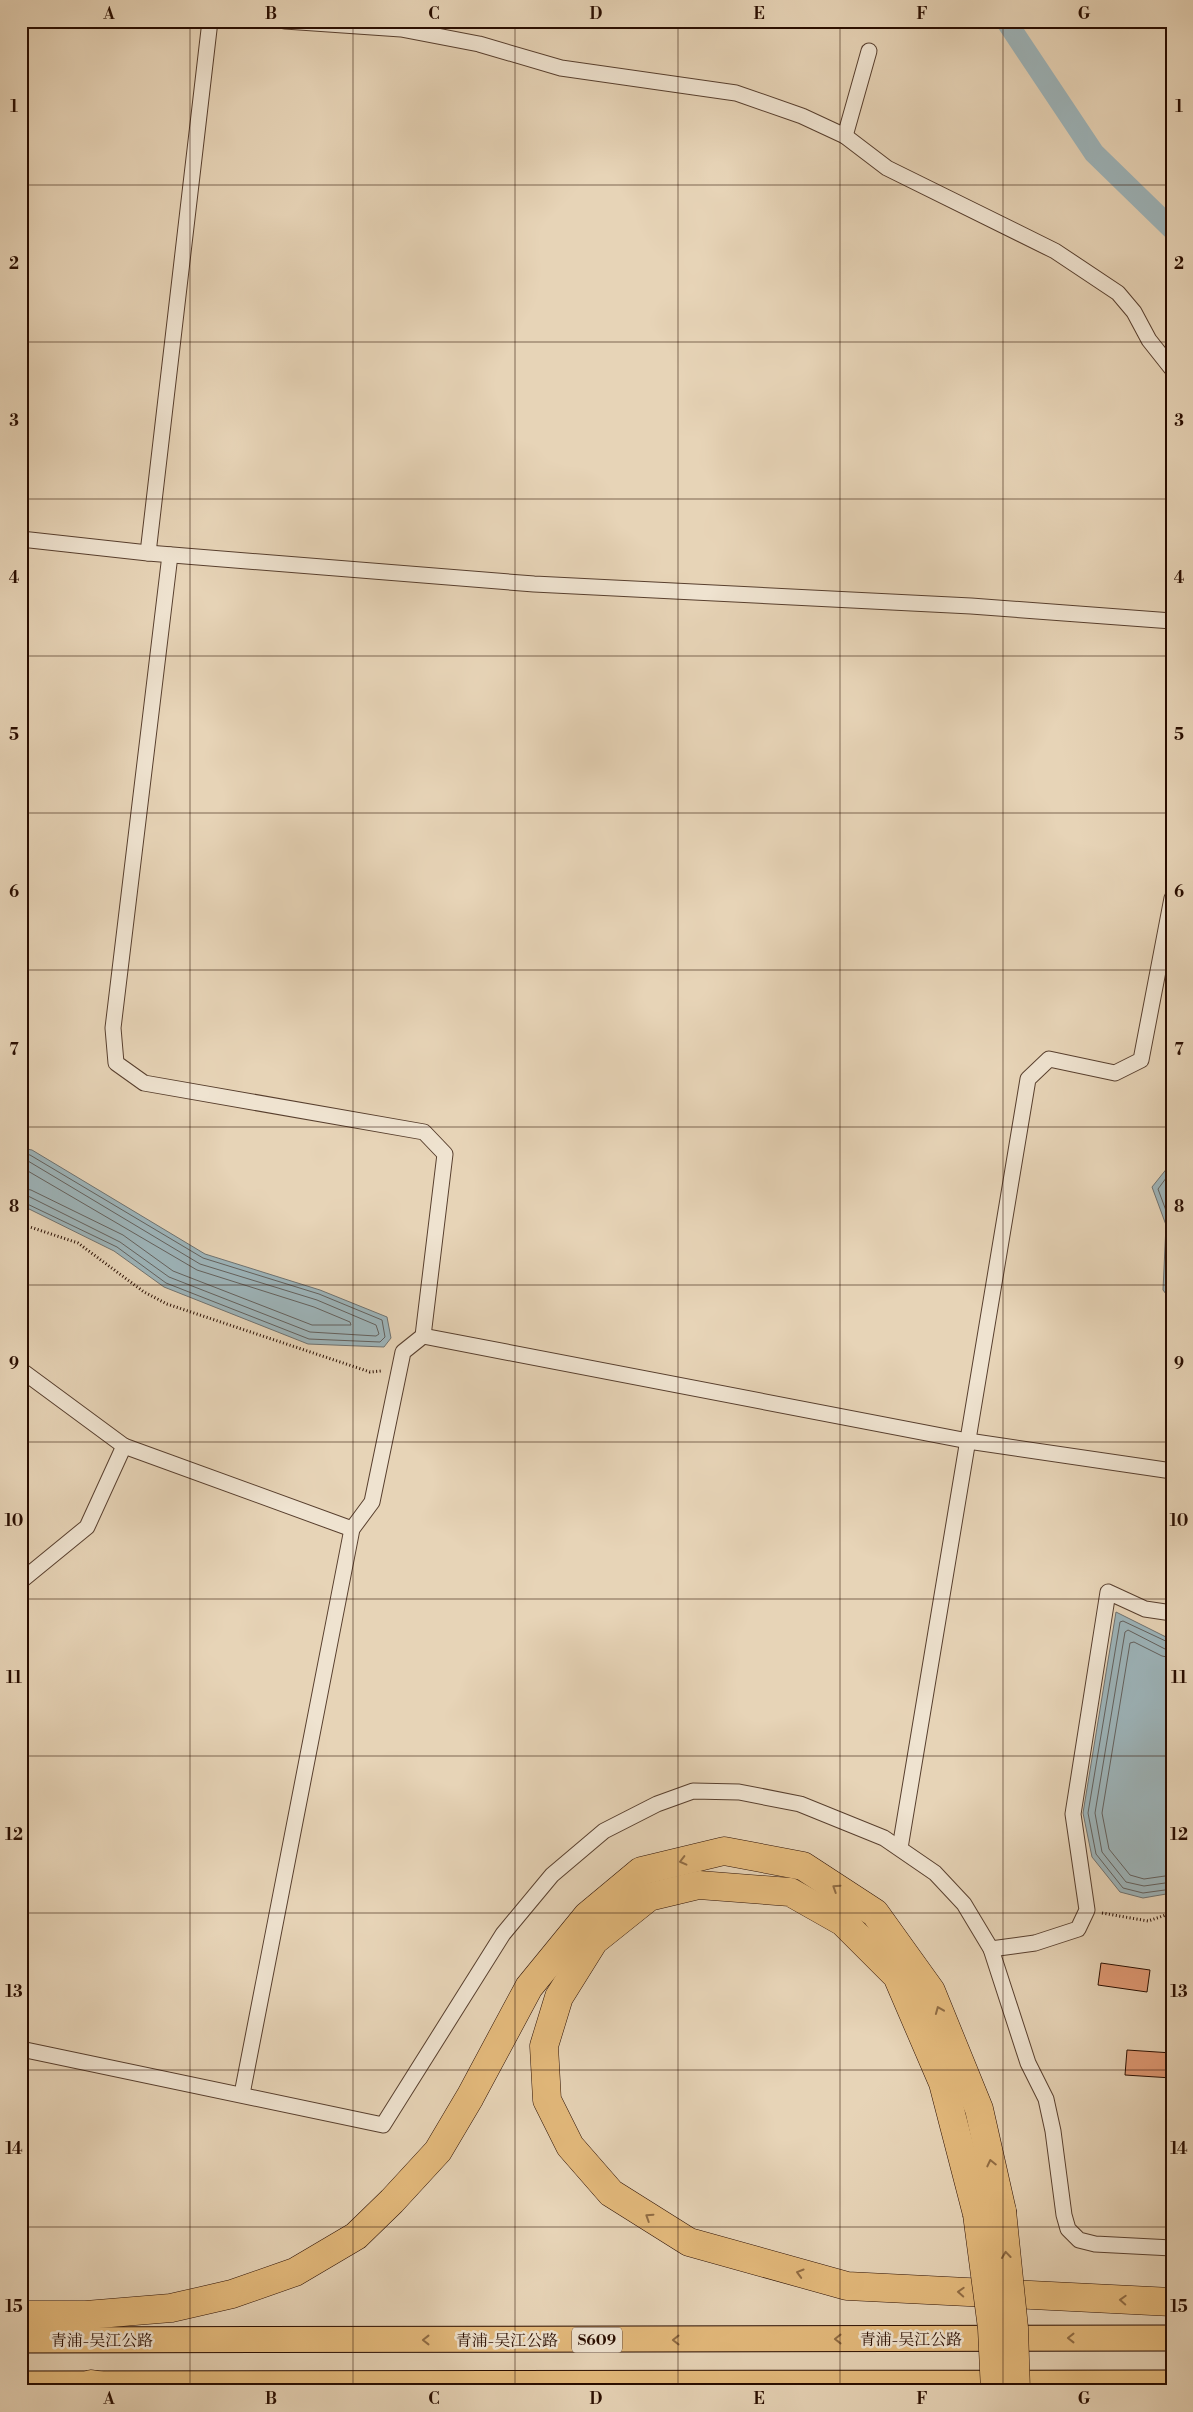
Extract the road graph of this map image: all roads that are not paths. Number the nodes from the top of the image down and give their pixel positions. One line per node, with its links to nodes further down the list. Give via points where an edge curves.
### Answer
1 (210, 21): 7 (street)
2 (286, 21): 4 (street, via 401,29 479,44 561,68 736,93 802,116)
3 (869, 52): 4 (street)
4 (845, 136): 5 (street, via 887,168 1055,251 1118,293)
5 (1172, 370)
6 (21, 539): 7 (street)
7 (148, 553): 8 (street)
8 (170, 555): 9 (street, via 534,584 971,606); 11 (street, via 113,1028 116,1063 144,1083 424,1132 445,1154)
9 (1172, 621)
10 (1172, 898): 13 (street, via 1141,1060 1115,1073 1049,1059 1028,1079)
11 (423, 1336): 13 (street); 16 (street, via 403,1352 372,1502)
12 (21, 1370): 14 (street)
13 (968, 1441): 15 (street); 19 (street)
14 (124, 1446): 16 (street); 17 (street, via 87,1527)
15 (1172, 1471)
16 (352, 1529): 22 (street)
17 (21, 1582)
18 (1172, 1613): 20 (street, via 1145,1609 1108,1592 1073,1814 1087,1910 1078,1929 1035,1943)
19 (900, 1848): 20 (street, via 935,1873 964,1904); 22 (street, via 884,1838 800,1804 739,1792 693,1791 604,1831 552,1875 502,1934 383,2125)
20 (991, 1949): 24 (street, via 1028,2063 1046,2099 1068,2230 1080,2240 1095,2244)
21 (21, 2049): 22 (street)
22 (242, 2094)
23 (989, 2212): 25 (highway, one-way to 23, via 847,2286 689,2242 611,2192 570,2146 547,2100 544,2046 559,1997 594,1941 649,1897 699,1885 790,1892 843,1922 897,1976 943,2083); 26 (highway, one-way to 26, via 979,2109 931,1992 875,1913 803,1866 724,1851 641,1871 587,1916 529,1987 438,2151 356,2236 295,2272 232,2294 171,2308 86,2315); 33 (highway, bridge); 34 (highway, one-way to 23, bridge, via 1014,2328)
24 (1172, 2248)
25 (1172, 2302)
26 (21, 2315)
27 (1172, 2338): 28 (main road, 青浦-吴江公路 / S609, one-way to 28)
28 (21, 2340)
29 (1172, 2383): 31 (main road)
30 (21, 2384): 31 (main road)
31 (91, 2384): 32 (highway)
32 (133, 2391)
33 (995, 2391)
34 (1016, 2391)

